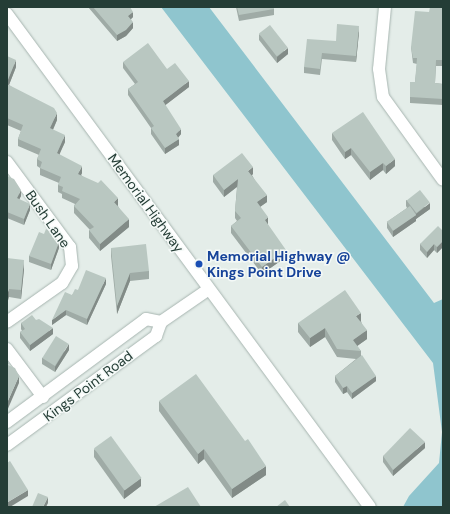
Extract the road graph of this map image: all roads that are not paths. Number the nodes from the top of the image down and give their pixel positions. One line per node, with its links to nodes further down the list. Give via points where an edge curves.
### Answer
1 (385, 7): 4 (street, via 379,69 383,97)
2 (7, 14): 5 (street, Memorial Highway)
3 (7, 162): 6 (street, Bush Lane, via 70,247 72,266 62,283)
4 (443, 180)
5 (209, 289): 7 (street, Kings Point Road); 12 (street, Memorial Highway)
6 (7, 322)
7 (161, 322): 9 (street, Kings Point Road, via 146,319); 11 (street, Kings Point Road, via 156,336)
8 (7, 349): 9 (street)
9 (43, 396): 10 (street, Kings Point Road)
10 (7, 422)
11 (7, 445)
12 (370, 507)

